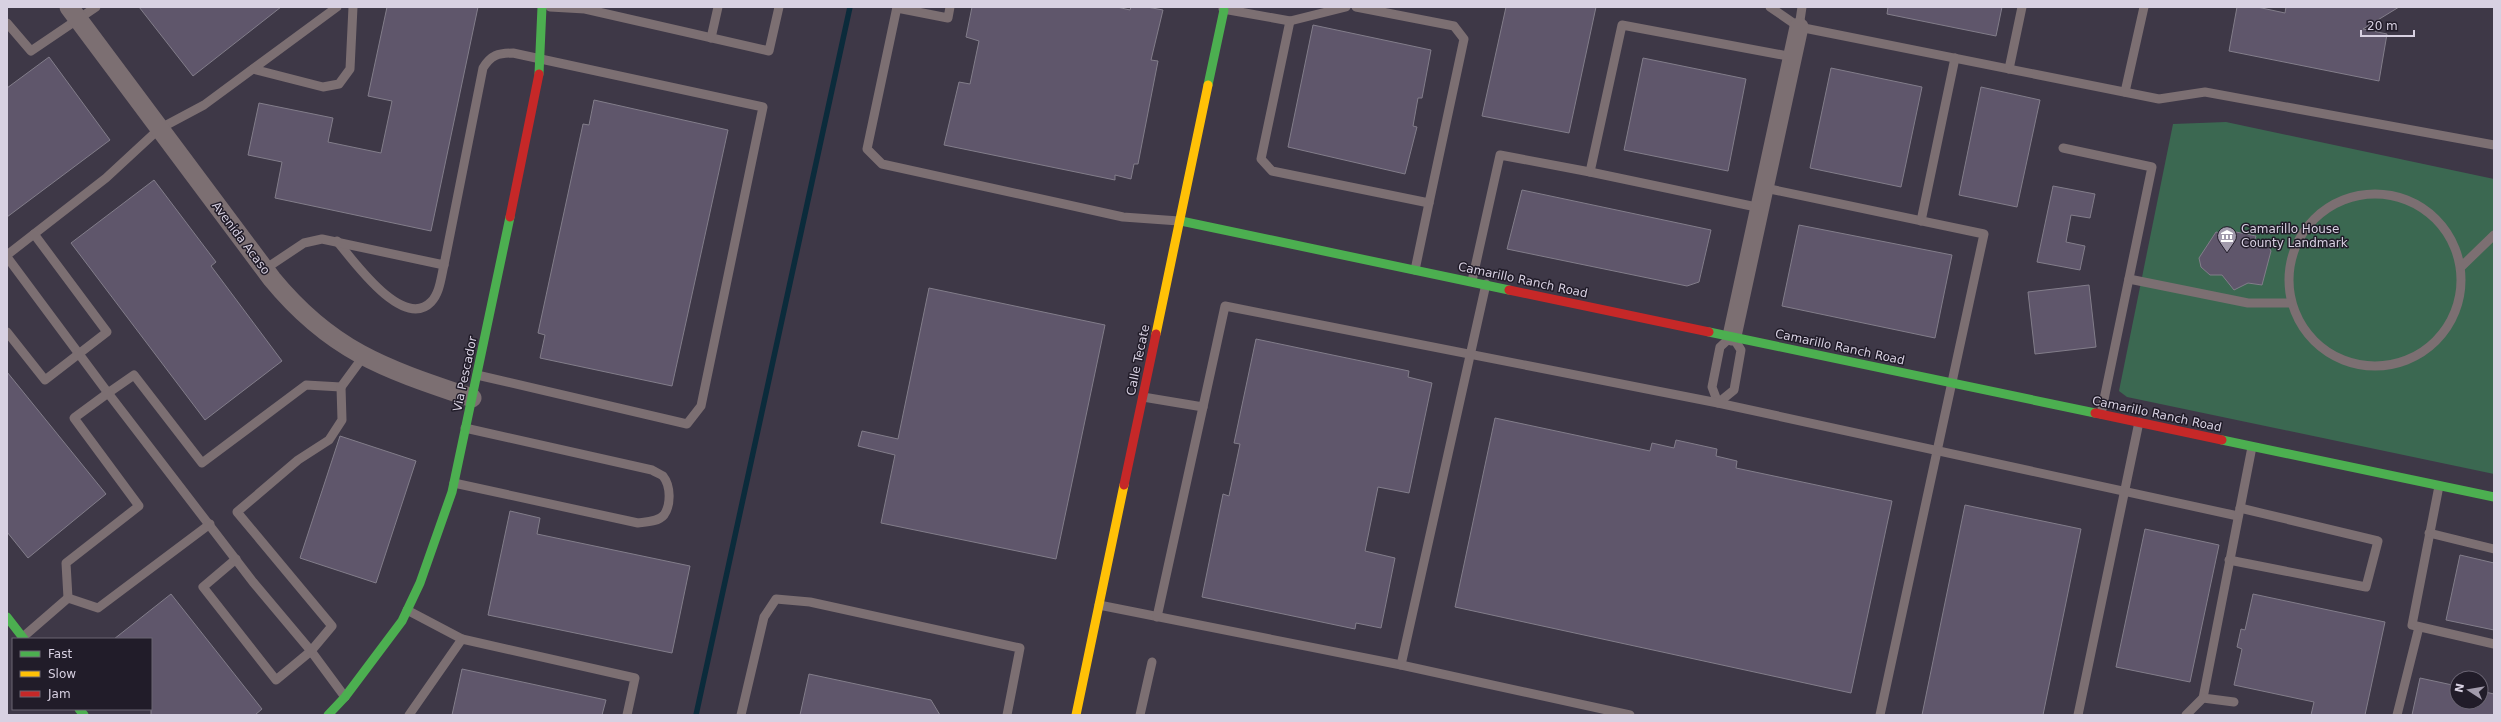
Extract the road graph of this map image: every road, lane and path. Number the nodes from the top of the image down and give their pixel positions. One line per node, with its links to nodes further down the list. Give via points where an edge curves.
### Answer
1 (96, 7): 17 (lane)
2 (338, 7): 25 (lane)
3 (353, 7): 25 (lane, via 350,69 339,84 323,87)
4 (542, 7): 24 (street, Via Pescador)
5 (550, 7): 21 (lane, via 585,9)
6 (718, 7): 21 (lane)
7 (779, 7): 21 (lane, via 768,51)
8 (950, 7): 15 (lane, via 948,18)
9 (1346, 7): 18 (lane)
10 (1356, 7): 33 (lane, via 1454,26 1464,39)
11 (1770, 7): 20 (lane)
12 (1802, 7): 20 (lane)
13 (2022, 7): 26 (lane)
14 (2144, 7): 27 (lane)
15 (897, 8): 35 (lane, via 867,149 882,164 1123,217)
16 (1223, 8): 18 (lane); 35 (street, Calle Tecate)
17 (73, 13): 19 (lane, via 31,51); 28 (street, Avenida Acaso)
18 (1290, 21): 33 (lane, via 1261,159 1272,171)
19 (7, 23)
20 (1798, 27): 22 (street); 23 (lane)
21 (711, 38)
22 (1793, 57): 31 (lane, via 1622,25); 32 (street)
23 (1955, 58): 26 (lane); 36 (lane)
24 (541, 59): 41 (lane, via 501,53 489,58 483,68); 54 (street, Via Pescador, via 533,111); 54 (lane, via 763,107 701,406 687,424)
25 (253, 69): 28 (lane, via 204,106)
26 (2009, 69): 27 (lane)
27 (2125, 92): 29 (lane, via 2159,99 2205,92)
28 (159, 129): 37 (lane, via 106,178); 43 (street, Avenida Acaso)
29 (2494, 144)
30 (2062, 148): 45 (lane, via 2152,167)
31 (1590, 172): 34 (lane); 46 (lane, via 1500,155)
32 (1765, 188): 34 (street); 36 (lane)
33 (1429, 203): 44 (lane)
34 (1761, 208): 50 (street)
35 (1181, 221): 44 (street, Camarillo Ranch Road); 58 (street, Calle Tecate)
36 (1921, 221): 55 (lane, via 1984,234)
37 (34, 234): 40 (lane); 51 (lane, via 107,332)
38 (2494, 235): 42 (lane)
39 (337, 241): 41 (lane); 41 (lane, via 380,291 392,301 408,308 422,308 431,303 438,292); 43 (lane, via 322,239 304,243)
40 (7, 256): 51 (lane)
41 (444, 265)
42 (2461, 267): 48 (lane, via 2460,297 2450,324 2431,346 2406,361 2378,367 2349,364 2323,350 2303,330); 48 (lane, via 2452,241 2435,218 2424,210 2412,202 2385,194 2357,195 2331,205 2310,223 2295,247 2288,275)
43 (265, 269): 53 (street, Avenida Acaso, via 309,320)
44 (1415, 270): 46 (street, Camarillo Ranch Road)
45 (2129, 279): 48 (lane, via 2248,303); 62 (lane)
46 (1472, 281): 47 (street, Camarillo Ranch Road)
47 (1486, 284): 50 (street, Camarillo Ranch Road); 52 (lane)
48 (2291, 303)
49 (7, 332): 51 (lane, via 45,380)
50 (1732, 336): 55 (street, Camarillo Ranch Road); 60 (lane, via 1720,347 1718,354 1712,387); 60 (lane, via 1741,350 1734,390)
51 (78, 353): 57 (lane)
52 (1471, 354): 60 (lane); 61 (lane, via 1225,306); 88 (lane)
53 (363, 357): 56 (lane); 59 (street, Avenida Acaso, via 413,378)
54 (477, 375): 59 (street, Via Pescador)
55 (1953, 383): 62 (street, Camarillo Ranch Road); 66 (lane)
56 (341, 387): 57 (lane, via 306,385 202,463 134,375); 86 (lane, via 342,420 329,440 298,460 237,512 332,626)
57 (108, 393): 72 (lane); 77 (lane, via 74,418 139,506 66,563)
58 (1143, 397): 61 (lane); 78 (street, Calle Tecate)
59 (472, 398): 64 (street, Via Pescador)
60 (1718, 403): 66 (lane)
61 (1203, 407): 81 (lane)
62 (2101, 414): 63 (street, Camarillo Ranch Road)
63 (2139, 422): 65 (street, Camarillo Ranch Road); 69 (lane)
64 (465, 428): 67 (street, Via Pescador); 67 (lane, via 652,470 662,476 668,488 669,503 663,516 651,522 638,522)
65 (2252, 447): 68 (street, Camarillo Ranch Road); 71 (lane)
66 (1938, 450): 69 (lane); 100 (lane)
67 (454, 483): 79 (street, Via Pescador, via 442,525 420,583)
68 (2439, 486): 70 (street, Camarillo Ranch Road); 73 (lane)
69 (2125, 490): 71 (lane); 101 (lane)
70 (2494, 497)
71 (2239, 512): 76 (lane); 76 (lane, via 2378,541 2366,587)
72 (210, 524): 75 (lane); 77 (lane, via 98,608)
73 (2429, 534): 74 (lane); 82 (lane, via 2412,625)
74 (2494, 550)
75 (236, 559): 86 (lane); 86 (lane, via 203,587 276,680)
76 (2229, 560): 90 (lane)
77 (68, 598): 83 (lane)
78 (1099, 605): 81 (lane); 97 (street, Calle Tecate)
79 (406, 610): 84 (lane); 89 (street, Via Pescador, via 388,642)
80 (7, 617): 83 (street)
81 (1157, 617): 88 (lane)
82 (2419, 627): 85 (lane); 103 (lane)
83 (24, 638)
84 (462, 639): 93 (lane); 94 (lane, via 635,678)
85 (2494, 644)
86 (311, 652): 89 (lane)
87 (1152, 662): 98 (lane)
88 (1401, 665): 99 (lane)
89 (345, 697): 92 (street, Via Pescador)
90 (2203, 698): 91 (lane); 102 (lane)
91 (2234, 702)
92 (328, 715)
93 (409, 715)
94 (627, 715)
95 (741, 715): 96 (lane, via 764,617 776,599 810,602 1020,648)
96 (1007, 715)
97 (1076, 715)
98 (1140, 715)
99 (1630, 715)
100 (1880, 715)
101 (2078, 715)
102 (2186, 715)
103 (2397, 715)

